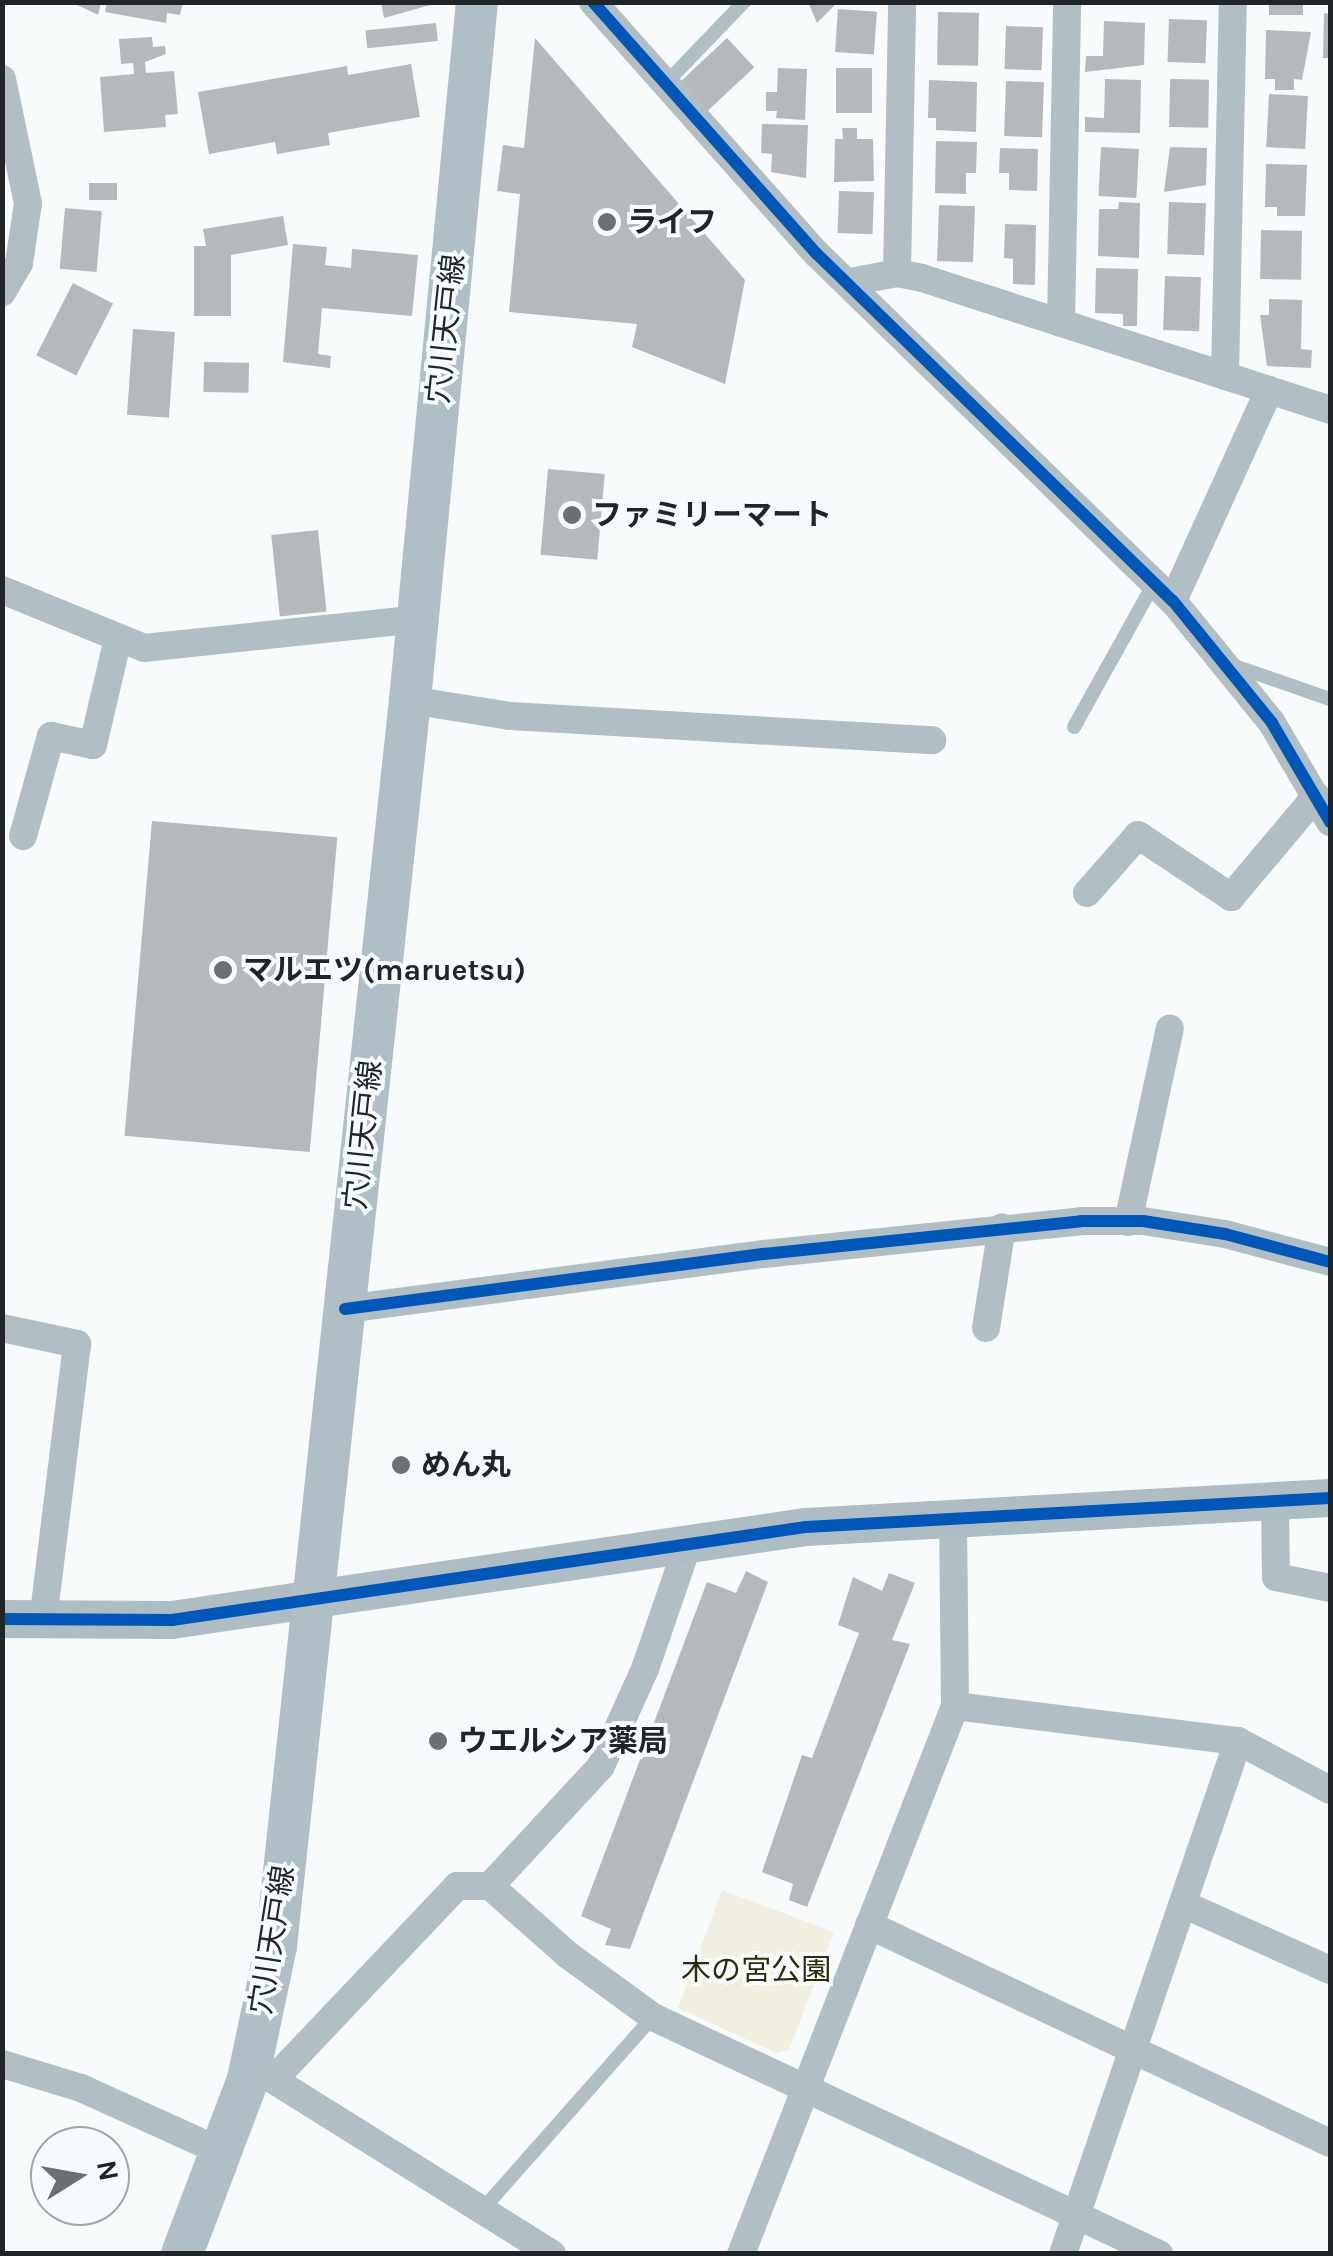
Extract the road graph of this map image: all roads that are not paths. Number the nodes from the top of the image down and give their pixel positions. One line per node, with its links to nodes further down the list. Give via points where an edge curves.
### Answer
1 (477, 2): 19 (main road, 穴川天戸線)
2 (593, 2): 8 (street)
3 (744, 2): 8 (lane)
4 (902, 2): 10 (street)
5 (1067, 2): 13 (street)
6 (1233, 2): 14 (street)
7 (2, 79): 9 (street, via 28,203)
8 (665, 84): 11 (street)
9 (11, 262): 12 (street)
10 (896, 273): 11 (street); 13 (street)
11 (850, 282): 18 (street)
12 (2, 292)
13 (1061, 323): 14 (street)
14 (1224, 376): 15 (street)
15 (1269, 390): 16 (street); 18 (street)
16 (1330, 410)
17 (2, 590): 20 (street)
18 (1163, 592): 21 (street); 24 (lane)
19 (418, 619): 20 (street, via 144,648); 23 (main road, 穴川天戸線)
20 (118, 638): 28 (street, via 93,745 50,736)
21 (1224, 662): 22 (lane); 26 (street)
22 (1330, 699)
23 (410, 700): 25 (street, via 510,716); 34 (main road, 穴川天戸線)
24 (1074, 726)
25 (932, 740)
26 (1316, 796): 27 (street); 29 (street, via 1230,897 1138,835)
27 (1330, 822)
28 (23, 836)
29 (1087, 893)
30 (1170, 1028): 31 (street)
31 (1128, 1222): 32 (street); 33 (street, via 1224,1234)
32 (1002, 1227): 34 (street); 36 (street)
33 (1330, 1262)
34 (344, 1309): 42 (main road, 穴川天戸線)
35 (2, 1328): 44 (street, via 77,1344)
36 (986, 1328)
37 (1330, 1498): 38 (street)
38 (1275, 1500): 39 (street); 41 (street, via 1276,1577)
39 (952, 1516): 40 (street); 45 (street)
40 (689, 1541): 42 (street); 48 (street, via 645,1669 601,1766)
41 (1330, 1588)
42 (314, 1596): 44 (street, via 172,1620); 55 (main road, 穴川天戸線)
43 (2, 1619): 44 (street)
44 (42, 1620)
45 (955, 1706): 46 (street); 50 (street)
46 (1238, 1741): 47 (street); 49 (street)
47 (1330, 1790)
48 (490, 1886): 52 (street, via 568,1956); 55 (street, via 457,1886)
49 (1183, 1904): 51 (street); 53 (street)
50 (869, 1925): 53 (street); 56 (street)
51 (1330, 1970)
52 (653, 2017): 56 (street); 59 (lane)
53 (1132, 2050): 57 (street); 60 (street)
54 (2, 2064): 58 (street, via 81,2088)
55 (262, 2072): 58 (main road, 穴川天戸線); 59 (street)
56 (804, 2093): 60 (street); 63 (street)
57 (1330, 2143)
58 (222, 2152): 62 (main road, 穴川天戸線)
59 (482, 2210): 61 (street)
60 (1076, 2216): 64 (street); 65 (street)
61 (541, 2251)
62 (182, 2254)
63 (742, 2254)
64 (1063, 2254)
65 (1159, 2254)

